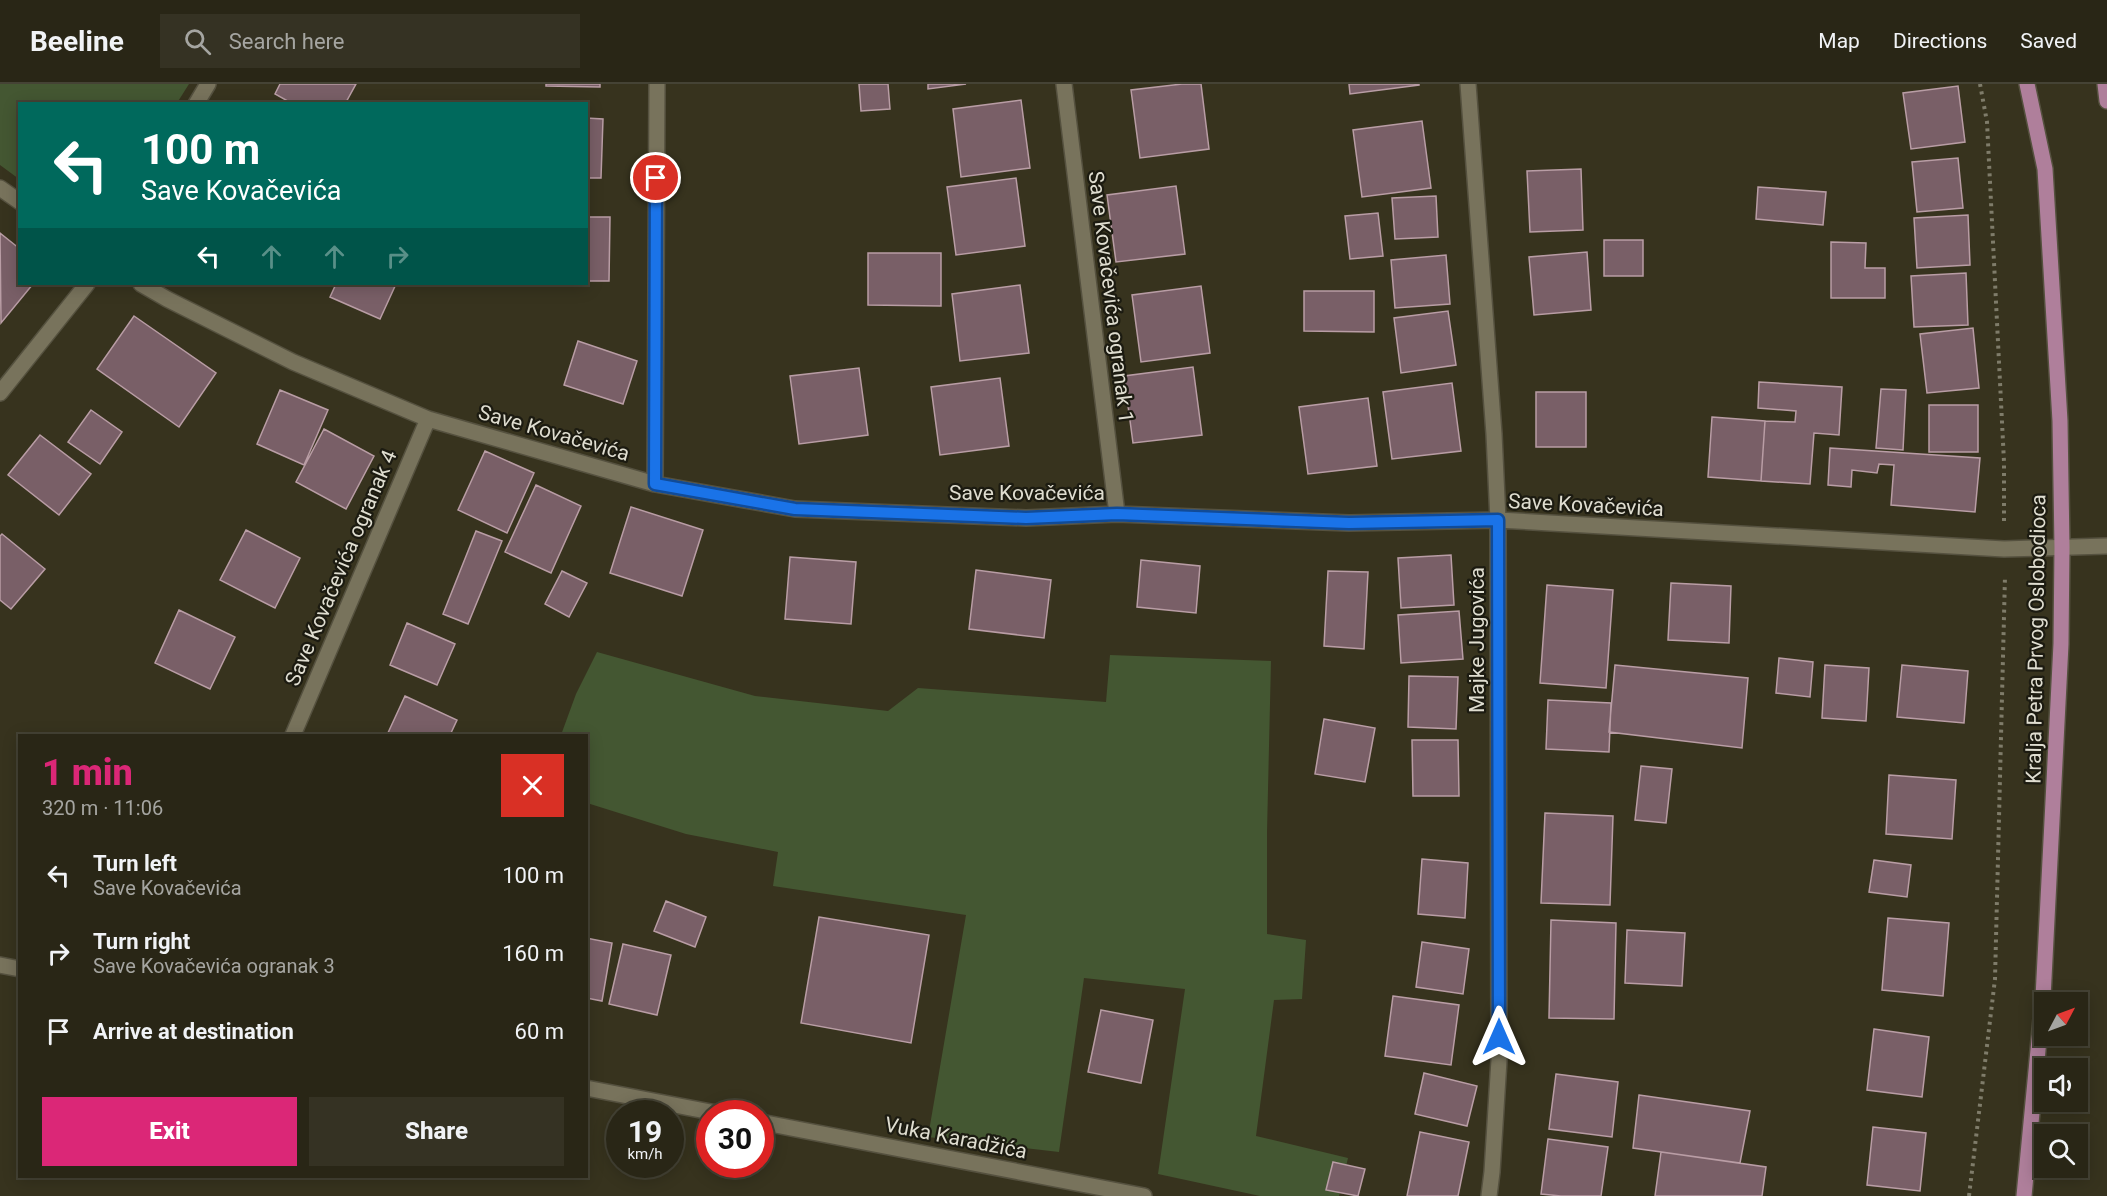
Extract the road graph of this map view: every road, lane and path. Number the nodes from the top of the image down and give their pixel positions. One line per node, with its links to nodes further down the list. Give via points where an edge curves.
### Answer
1 (208, 84): 9 (street)
2 (657, 84): 16 (street)
3 (1064, 84): 17 (street, Save Kovačevića ogranak 1)
4 (1468, 84): 18 (street, Majke Jugovića)
5 (1980, 84): 21 (path, via 1987,122 2004,462)
6 (2027, 84): 20 (main road, Kralja Petra Prvog Oslobodioca, via 2045,169 2060,421)
7 (2105, 84): 8 (main road)
8 (2107, 101)
9 (197, 102)
10 (0, 188): 11 (street)
11 (18, 201)
12 (86, 285): 14 (street)
13 (143, 285): 15 (street, Save Kovačevića, via 293,362)
14 (0, 393)
15 (428, 418): 16 (street, Save Kovačevića); 22 (street, Save Kovačevića ogranak 4)
16 (655, 484): 17 (street, Save Kovačevića, via 795,509 1026,518)
17 (1117, 514): 18 (street, Save Kovačevića, via 1349,523)
18 (1498, 520): 21 (street, Save Kovačevića); 29 (street, Majke Jugovića, via 1499,1060)
19 (2107, 546): 20 (street, Save Kovačevića)
20 (2062, 547): 21 (street, Save Kovačevića); 31 (main road, Kralja Petra Prvog Oslobodioca, via 2061,644 2043,998)
21 (2004, 549): 30 (path, via 1995,979)
22 (293, 734)
23 (0, 965): 24 (street)
24 (18, 969)
25 (588, 1088): 26 (street)
26 (696, 1109)
27 (774, 1125): 28 (street, Vuka Karadžića)
28 (1144, 1196)
29 (1489, 1196)
30 (1969, 1196)
31 (2024, 1196)

